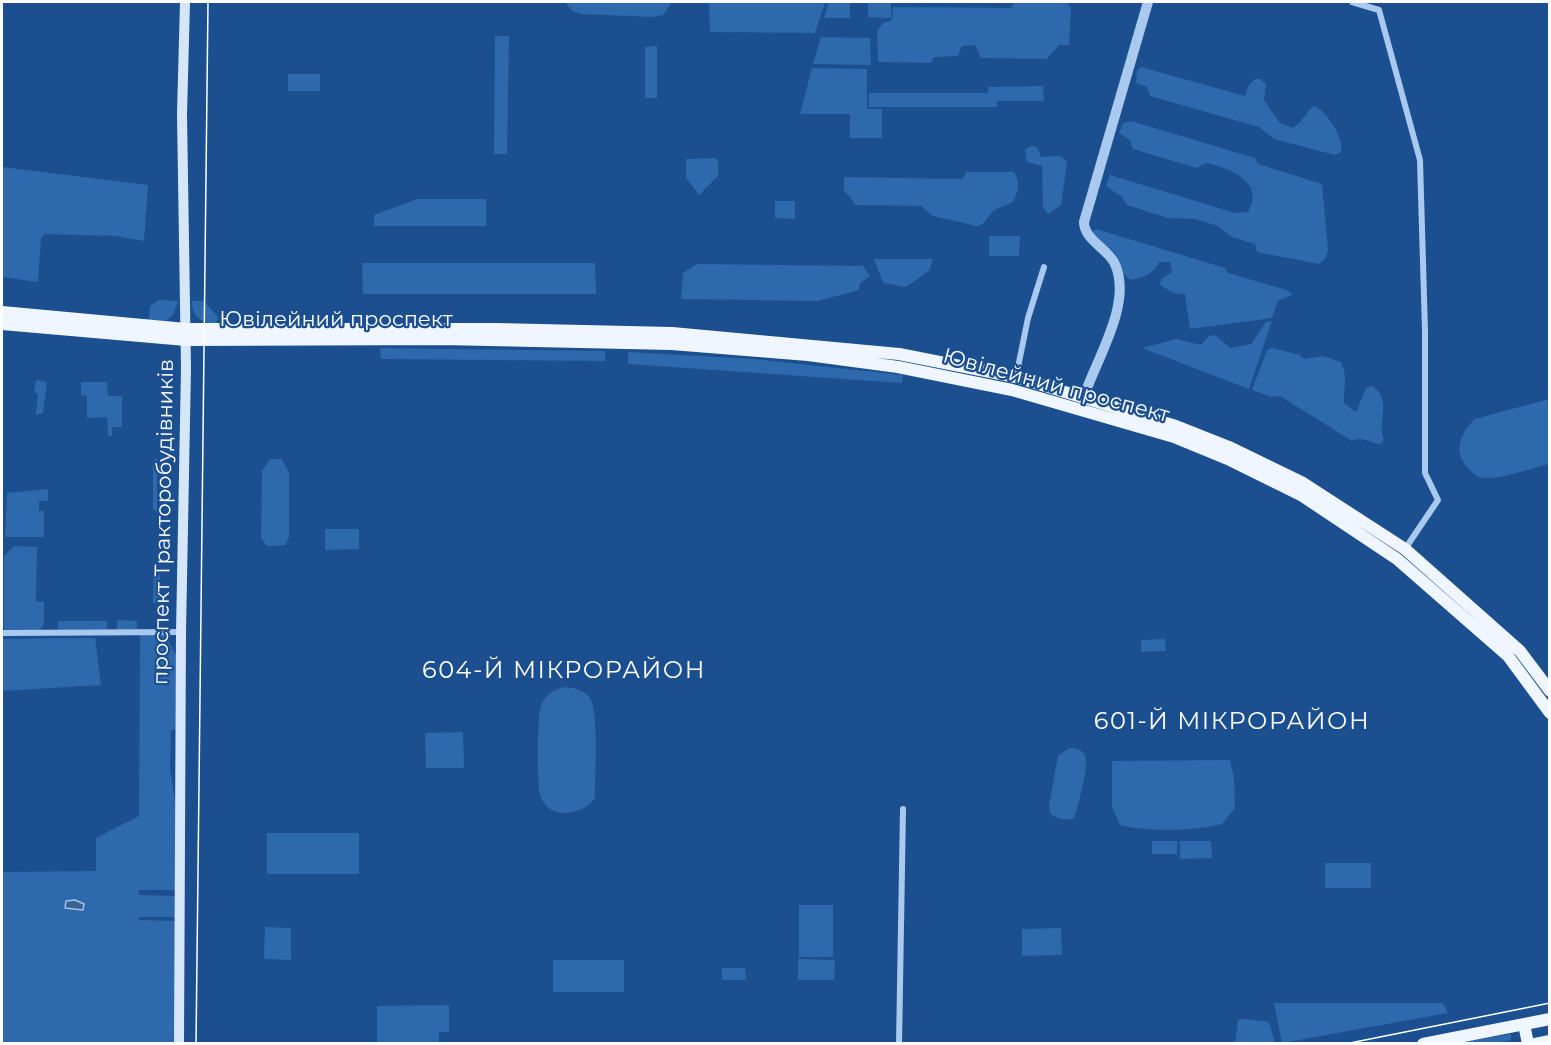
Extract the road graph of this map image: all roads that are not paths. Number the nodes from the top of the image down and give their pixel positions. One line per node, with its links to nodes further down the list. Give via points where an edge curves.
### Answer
1 (185, 2): 7 (main road, проспект Тракторобудівників, via 182,114)
2 (1148, 2): 10 (street, via 1084,222 1088,235 1112,260 1120,295)
3 (1352, 2): 11 (street, via 1379,10 1420,160 1425,473 1437,500)
4 (1044, 267): 9 (street)
5 (2, 312): 7 (main road, Ювілейний проспект)
6 (2, 324): 7 (main road, Ювілейний проспект)
7 (186, 335): 8 (main road, Ювілейний проспект, via 672,338 806,344); 13 (main road, проспект Тракторобудівників)
8 (918, 364): 9 (main road, Ювілейний проспект); 12 (main road, Ювілейний проспект, via 1174,437 1301,495)
9 (1016, 377): 10 (main road, Ювілейний проспект)
10 (1084, 396): 11 (main road, Ювілейний проспект, via 1229,447 1303,483)
11 (1405, 549): 12 (main road); 15 (main road, Ювілейний проспект, via 1520,651)
12 (1397, 559): 16 (main road, Ювілейний проспект, via 1508,656)
13 (181, 632): 14 (street); 21 (main road, проспект Тракторобудівників)
14 (2, 633)
15 (1550, 691)
16 (1550, 713)
17 (903, 809): 22 (street)
18 (1550, 1019): 19 (main road)
19 (1524, 1024): 23 (main road); 24 (main road)
20 (1550, 1041): 25 (main road)
21 (179, 1044)
22 (899, 1044)
23 (1423, 1044)
24 (1528, 1044)
25 (1535, 1044)

